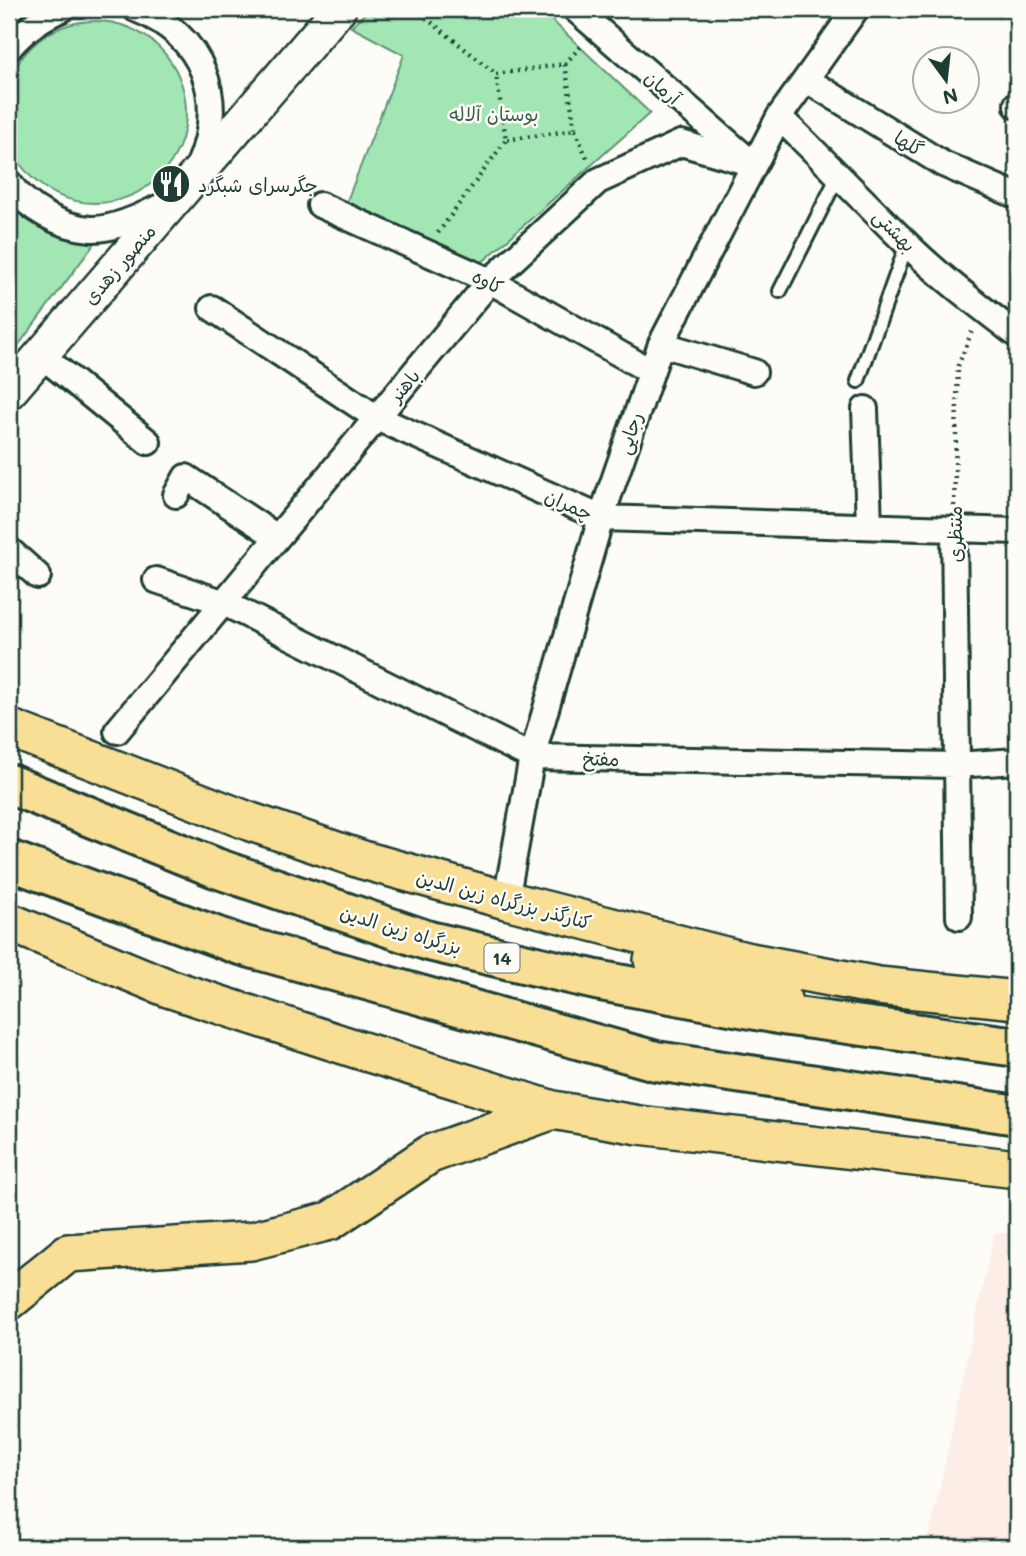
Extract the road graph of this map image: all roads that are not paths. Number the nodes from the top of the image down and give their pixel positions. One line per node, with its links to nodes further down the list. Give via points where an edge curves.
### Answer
1 (62, 9): 6 (street, via 42,17)
2 (136, 9): 12 (street, via 181,36 199,60 210,89 207,147)
3 (339, 9): 12 (main road, منصور زهدی)
4 (575, 9): 9 (street, آرمان)
5 (856, 9): 7 (street, رجایی)
6 (9, 48)
7 (807, 80): 8 (street, رجایی); 13 (street, گلها, via 943,164)
8 (779, 117): 9 (street, رجایی); 10 (street, بهشتی)
9 (753, 164): 16 (street, باهنر, via 681,143 598,181); 20 (street, رجایی)
10 (840, 174): 15 (street, بهشتی); 17 (lane)
11 (9, 183): 12 (street, via 38,211 93,229 148,214)
12 (189, 184): 21 (main road, منصور زهدی)
13 (1017, 196)
14 (320, 205): 16 (street, کاوه)
15 (907, 244): 19 (street, بهشتی); 24 (lane)
16 (490, 281): 22 (street, کاوه); 27 (street, باهنر)
17 (780, 291)
18 (212, 308): 27 (street, چمران)
19 (1017, 335)
20 (661, 344): 22 (street, رجایی); 23 (street)
21 (41, 355): 25 (main road, منصور زهدی); 28 (street)
22 (650, 371): 30 (street, رجایی)
23 (754, 372)
24 (858, 381)
25 (9, 392)
26 (865, 409): 31 (street)
27 (377, 418): 30 (street, چمران); 34 (street, باهنر)
28 (148, 442)
29 (176, 495): 34 (street, via 186,477)
30 (601, 519): 31 (street, چمران); 41 (street, رجایی)
31 (869, 526): 32 (street, چمران)
32 (954, 528): 33 (street, چمران); 43 (street, منتظری)
33 (1017, 531)
34 (277, 537): 38 (street, باهنر)
35 (9, 550): 36 (street)
36 (38, 576)
37 (156, 580): 38 (street, مفتخ)
38 (222, 602): 40 (street, باهنر); 41 (street, مفتخ)
39 (9, 728): 46 (main road, کنارگذر بزرگراه زین الدین, via 251,822)
40 (117, 731)
41 (531, 757): 43 (street, مفتخ); 47 (street, رجایی)
42 (1017, 761): 43 (street, مفتخ)
43 (956, 765): 48 (street, منتظری)
44 (9, 784): 51 (highway, بزرگراه زین الدین / 14, via 216,868 429,941 624,986)
45 (9, 860): 54 (highway, via 237,944 656,1061)
46 (363, 860): 47 (main road, کنارگذر بزرگراه زین الدین); 51 (main road, via 713,981)
47 (506, 900): 50 (main road, کنارگذر بزرگراه زین الدین, via 745,961 878,986)
48 (959, 917)
49 (9, 922): 53 (main road, via 168,989)
50 (1017, 1000)
51 (922, 1034): 52 (highway, بزرگراه زین الدین / 14)
52 (1017, 1047)
53 (553, 1110): 55 (main road, via 639,1125); 56 (main road, via 430,1154 330,1221 251,1241 68,1254)
54 (1017, 1115)
55 (1017, 1169)
56 (9, 1301)

